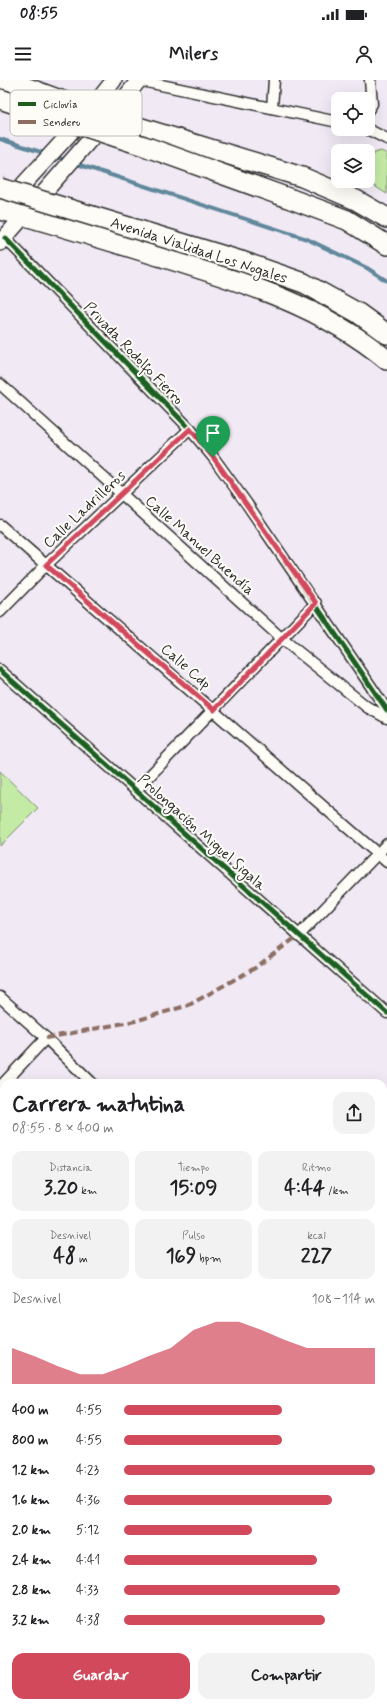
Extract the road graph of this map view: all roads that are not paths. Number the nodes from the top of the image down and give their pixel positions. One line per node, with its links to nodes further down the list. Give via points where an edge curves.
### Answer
1 (6, 80): 6 (highway)
2 (114, 80): 7 (main road)
3 (138, 80): 8 (main road); 12 (street)
4 (274, 80): 12 (street)
5 (370, 80): 9 (street)
6 (30, 90)
7 (106, 90)
8 (130, 90)
9 (371, 92)
10 (0, 99): 11 (highway, bridge)
11 (10, 102)
12 (272, 108): 13 (street)
13 (331, 121)
14 (142, 131): 23 (highway, via 302,176 356,200)
15 (375, 133): 19 (street)
16 (67, 136): 21 (main road, bridge)
17 (93, 136): 22 (main road, bridge)
18 (113, 136): 25 (highway, bridge, via 347,220)
19 (387, 139)
20 (0, 188): 26 (highway, Avenida Vialidad Los Nogales, bridge, via 241,261 304,283 358,313)
21 (0, 210): 22 (highway)
22 (25, 216): 24 (main road); 27 (highway, via 233,279 300,306 369,345)
23 (387, 218)
24 (2, 241): 29 (street, Privada Rodolfo Fierro)
25 (387, 245)
26 (387, 334)
27 (387, 360)
28 (0, 384): 30 (street, Calle Manuel Buendía)
29 (190, 429): 30 (street, Calle Ladrilleros); 33 (street, Privada Rodolfo Fierro, via 213,457)
30 (122, 495): 32 (street, Calle Ladrilleros); 35 (street, Calle Manuel Buendía)
31 (0, 525): 32 (street, Calle Cdp)
32 (46, 565): 34 (street, Calle Ladrilleros); 37 (street, Calle Cdp)
33 (316, 603): 35 (street); 38 (street, Privada Rodolfo Fierro)
34 (0, 612)
35 (281, 638): 37 (street); 39 (street, Calle Manuel Buendía, via 367,707)
36 (0, 670): 40 (street, Prolongación Miguel Sigala)
37 (214, 710): 40 (street); 42 (street, Calle Cdp)
38 (387, 710)
39 (387, 718)
40 (136, 790): 44 (street, Prolongación Miguel Sigala)
41 (387, 844): 42 (street)
42 (378, 854): 43 (street, Calle Cdp); 44 (street)
43 (387, 862)
44 (299, 935): 46 (street, Prolongación Miguel Sigala)
45 (0, 997): 47 (street)
46 (387, 1013)
47 (46, 1038): 48 (street); 49 (street)
48 (8, 1079)
49 (88, 1079)

